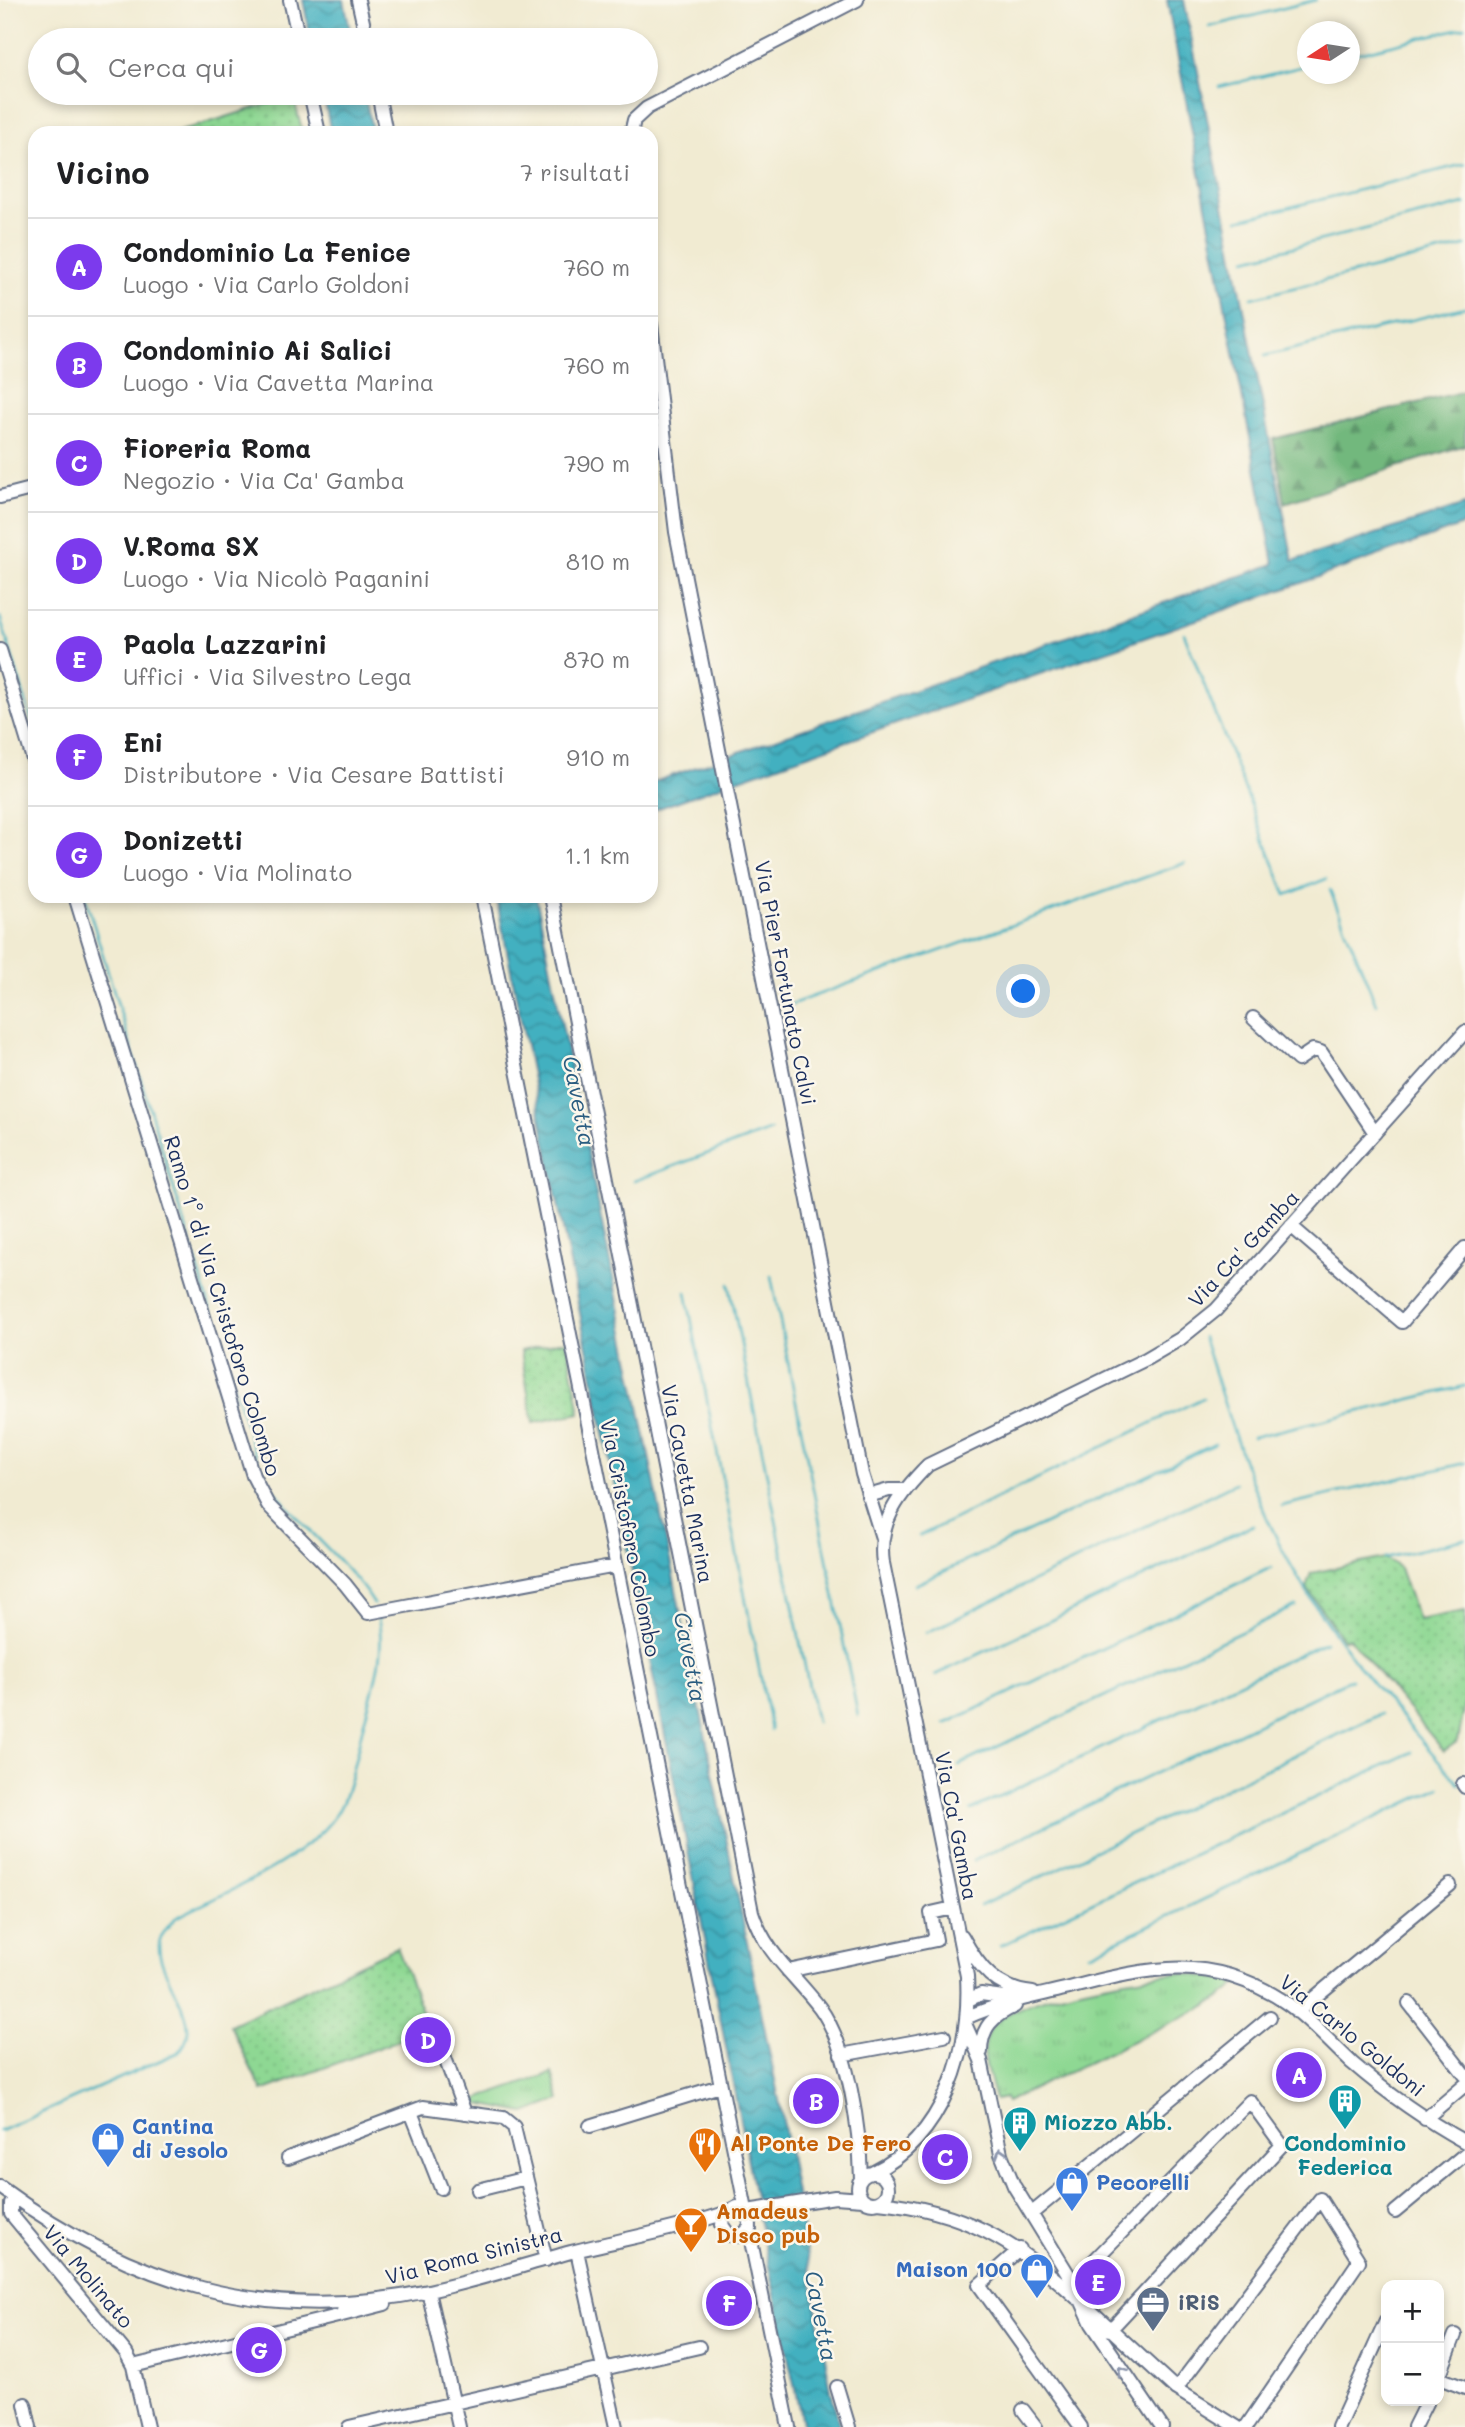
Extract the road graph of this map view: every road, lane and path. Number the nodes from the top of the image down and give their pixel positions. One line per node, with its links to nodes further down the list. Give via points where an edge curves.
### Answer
1 (290, 0): 4 (street)
2 (358, 0): 5 (street)
3 (857, 0): 6 (street)
4 (296, 28)
5 (364, 28)
6 (658, 102)
7 (313, 105): 10 (street)
8 (380, 105): 11 (street)
9 (653, 105): 12 (street)
10 (317, 126)
11 (385, 126)
12 (633, 126)
13 (658, 437): 27 (street, Via Pier Fortunato Calvi)
14 (28, 490): 15 (street)
15 (0, 497)
16 (0, 650): 17 (street)
17 (28, 743)
18 (77, 903): 29 (street, Ramo 1° di Via Cristoforo Colombo, via 253,1476 268,1505 368,1613)
19 (483, 903): 29 (street, Via Cristoforo Colombo)
20 (552, 903): 33 (street, Via Cavetta Marina, via 752,1912 766,1947)
21 (1253, 1018): 23 (street, via 1298,1060 1313,1050 1321,1052)
22 (1465, 1032): 23 (street, Via Ca' Gamba)
23 (1376, 1132): 24 (street, Via Ca' Gamba)
24 (1291, 1226): 25 (street, via 1402,1322); 26 (street, Via Ca' Gamba, via 1228,1298 1180,1339 928,1465)
25 (1465, 1248)
26 (903, 1490): 27 (street); 28 (street, Via Ca' Gamba)
27 (868, 1496): 28 (street, Via Pier Fortunato Calvi)
28 (882, 1538): 31 (street, Via Ca' Gamba, via 883,1563)
29 (616, 1566): 46 (street, Via Cristoforo Colombo)
30 (1450, 1885): 37 (street)
31 (953, 1908): 32 (street, Via Ca' Gamba); 33 (street, via 931,1913 936,1940)
32 (956, 1926): 34 (street, Via Carlo Goldoni, via 994,1980); 35 (street, Via Ca' Gamba)
33 (788, 1971): 42 (street, Via Cavetta Marina, via 820,2009)
34 (1033, 1996): 35 (street, Via Carlo Goldoni, via 981,1994); 37 (street, Via Carlo Goldoni, via 1160,1967 1196,1968 1262,1989); 39 (street, Via Carlo Goldoni); 43 (street, Via Carlo Goldoni, via 989,2022 982,2036)
35 (968, 2000): 39 (street, Via Ca' Gamba)
36 (1409, 2003): 44 (street)
37 (1297, 2012): 49 (street, Via Carlo Goldoni)
38 (1270, 2017): 71 (street)
39 (967, 2021): 43 (street); 53 (street, Via Ca' Gamba, via 944,2098 927,2127)
40 (944, 2036): 42 (street)
41 (444, 2055): 48 (street)
42 (841, 2056): 55 (street, Via Cavetta Marina)
43 (981, 2060): 71 (street, one-way to 43, via 1000,2154)
44 (1465, 2075)
45 (1465, 2085): 49 (street)
46 (720, 2086): 50 (street); 59 (street, Via Cristoforo Colombo)
47 (411, 2112): 48 (street, via 423,2107); 54 (street); 60 (street)
48 (465, 2113): 56 (street, via 509,2121)
49 (1425, 2119): 51 (street, Via Carlo Goldoni)
50 (590, 2126)
51 (1465, 2142)
52 (1465, 2154): 69 (street)
53 (899, 2157): 55 (street, Via Ca' Gamba); 57 (street, Via Ca' Gamba)
54 (288, 2158)
55 (866, 2177): 57 (street); 63 (street, Via Ca' Gamba); 64 (street, via 859,2192)
56 (526, 2178): 61 (street); 80 (street)
57 (886, 2184): 66 (street, via 886,2195); 67 (street)
58 (0, 2187): 62 (street, Via Roma Sinistra)
59 (739, 2187): 68 (street, Via Cristoforo Colombo); 72 (street, Via Cristoforo Colombo)
60 (441, 2188)
61 (478, 2190)
62 (15, 2198): 70 (street); 86 (street, Via Roma Sinistra, via 87,2245 171,2281 248,2298)
63 (828, 2198): 64 (street); 72 (street, via 770,2208)
64 (863, 2199): 66 (street)
65 (0, 2202): 70 (street, Via Molinato)
66 (878, 2202): 67 (street)
67 (908, 2205): 77 (street, via 985,2230)
68 (729, 2210): 72 (street); 73 (street, Via Roma Sinistra); 74 (street, Via Cristoforo Colombo)
69 (1395, 2212)
70 (11, 2214): 94 (street, Via Molinato)
71 (1031, 2214): 76 (street)
72 (750, 2217): 75 (street, via 744,2235); 83 (street, Via Cristoforo Colombo)
73 (687, 2223): 74 (street, Via Roma Sinistra); 78 (street, Via Roma Sinistra)
74 (723, 2229): 75 (street)
75 (736, 2237): 83 (street)
76 (1045, 2238): 79 (street); 81 (street, via 1044,2258)
77 (1020, 2249): 81 (street); 112 (street, via 979,2285)
78 (577, 2251): 80 (street, Via Roma Sinistra); 95 (street)
79 (1055, 2252): 82 (street, via 1056,2266); 84 (street)
80 (546, 2260): 85 (street, Via Roma Sinistra)
81 (1038, 2263): 82 (street)
82 (1049, 2272): 87 (street)
83 (760, 2281): 109 (street, Via Cristoforo Colombo)
84 (1073, 2282): 87 (street); 89 (street, via 1250,2101 1282,2145)
85 (428, 2291): 86 (street, Via Roma Sinistra); 88 (street); 100 (street)
86 (345, 2301): 88 (street)
87 (1084, 2304): 89 (street); 113 (street, one-way to 87, via 1115,2361)
88 (342, 2315): 94 (street)
89 (1110, 2330): 99 (street)
90 (1381, 2332): 116 (street)
91 (1455, 2335): 93 (street)
92 (699, 2347): 95 (street)
93 (1444, 2364)
94 (133, 2366): 105 (street, Via Molinato)
95 (603, 2369): 100 (street); 108 (street)
96 (1444, 2379): 98 (street)
97 (837, 2387): 110 (street)
98 (1465, 2388)
99 (1176, 2389): 114 (street); 115 (street, via 1320,2199 1359,2261)
100 (453, 2403): 106 (street); 107 (street)
101 (25, 2404): 104 (street)
102 (1424, 2406): 117 (street)
103 (1023, 2410): 111 (street)
104 (30, 2427)
105 (147, 2427)
106 (349, 2427)
107 (458, 2427)
108 (616, 2427)
109 (789, 2427)
110 (849, 2427)
111 (1036, 2427)
112 (1081, 2427)
113 (1162, 2427)
114 (1237, 2427)
115 (1246, 2427)
116 (1338, 2427)
117 (1414, 2427)

